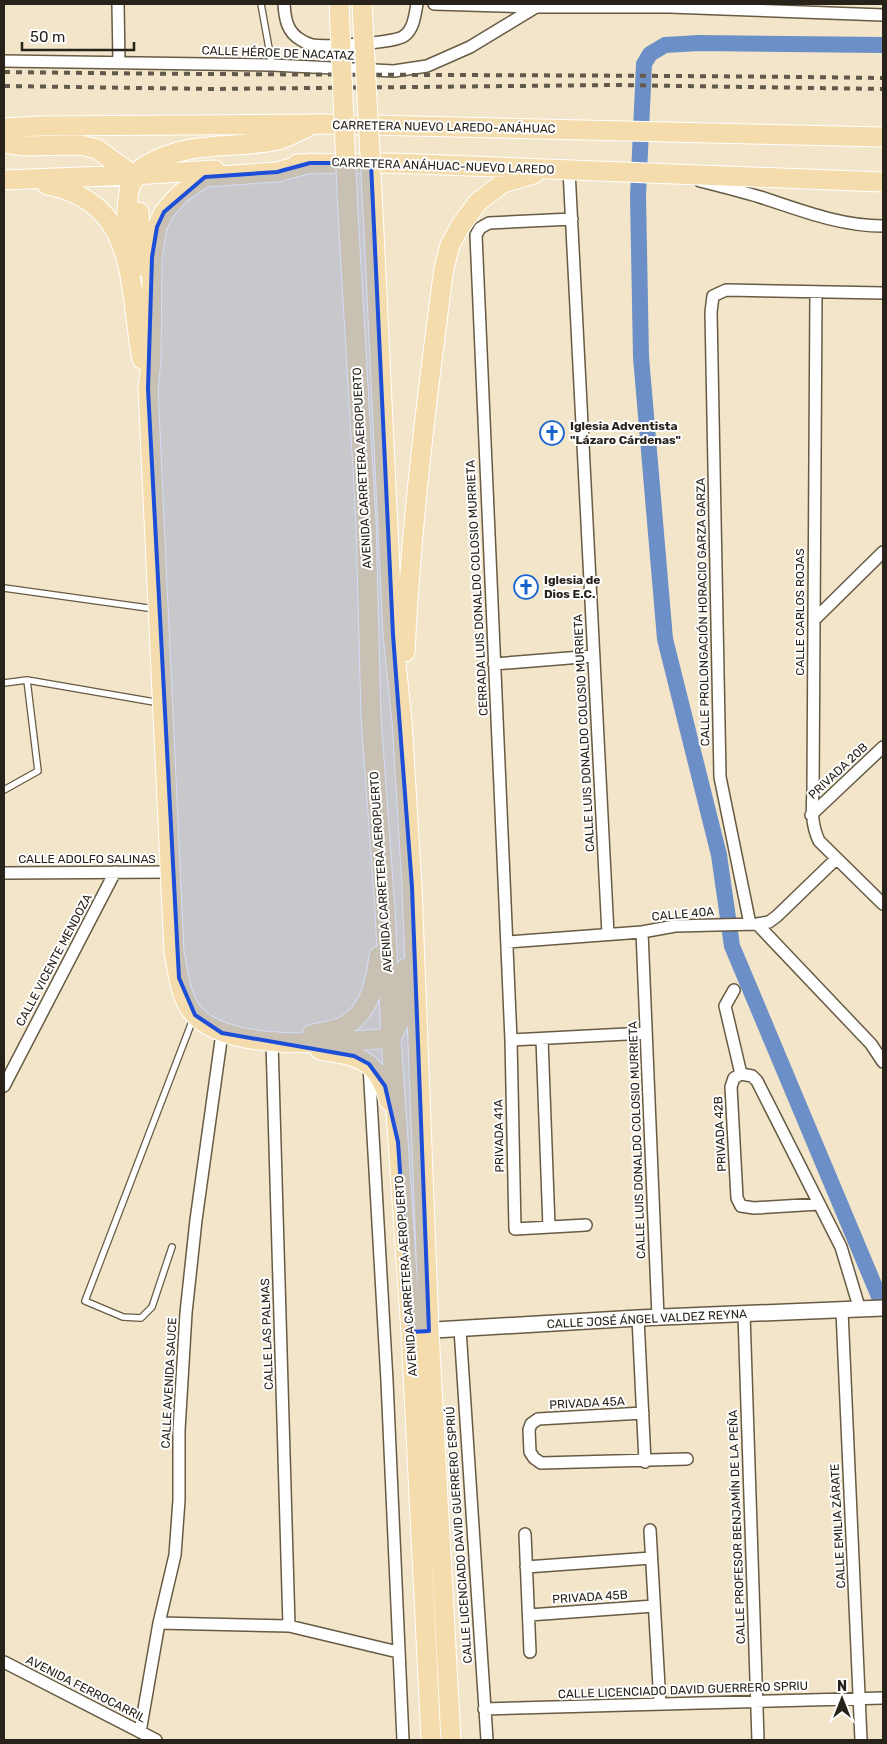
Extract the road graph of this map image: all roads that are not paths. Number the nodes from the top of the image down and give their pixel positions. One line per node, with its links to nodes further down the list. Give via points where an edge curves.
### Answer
1 (118, 4): 12 (street)
2 (261, 4): 13 (lane)
3 (284, 4): 6 (street, via 288,26 301,40 312,45 396,40 411,26)
4 (339, 4): 51 (main road, AVENIDA CARRETERA AEROPUERTO, bridge, via 366,522 370,717)
5 (362, 4): 42 (main road, AVENIDA CARRETERA AEROPUERTO, bridge, via 393,635)
6 (417, 4)
7 (434, 4): 9 (street)
8 (670, 6): 9 (street); 10 (street)
9 (536, 7): 13 (street, CALLE HÉROE DE NACATAZ, via 470,48 427,66 394,71)
10 (883, 15)
11 (4, 61): 12 (street, CALLE HÉROE DE NACATAZ)
12 (119, 62): 13 (street, CALLE HÉROE DE NACATAZ)
13 (272, 65)
14 (314, 124): 15 (main road, CARRETERA NUEVO LAREDO-ANÁHUAC); 16 (main road, CARRETERA NUEVO LAREDO-ANÁHUAC); 23 (main road, via 276,141 173,152)
15 (4, 128)
16 (706, 133): 17 (main road, CARRETERA NUEVO LAREDO-ANÁHUAC); 19 (main road, via 736,145)
17 (883, 136)
18 (4, 143): 23 (main road, via 80,145 97,149)
19 (883, 148)
20 (310, 163): 21 (main road, CARRETERA ANÁHUAC-NUEVO LAREDO); 23 (main road, CARRETERA ANÁHUAC-NUEVO LAREDO); 29 (main road, via 277,172 205,178 180,194 157,226 152,257)
21 (564, 170): 22 (main road, CARRETERA ANÁHUAC-NUEVO LAREDO); 26 (street, CALLE LUIS DONALDO COLOSIO MURRIETA); 42 (main road, via 523,176 503,183 478,202 450,244 437,322 409,580)
22 (668, 174): 25 (main road, CARRETERA ANÁHUAC-NUEVO LAREDO); 27 (street, via 836,221)
23 (133, 175): 24 (main road, CARRETERA ANÁHUAC-NUEVO LAREDO); 28 (main road, via 127,208); 29 (main road, via 138,198 140,242)
24 (4, 181): 28 (main road, via 64,188 84,198 107,217)
25 (883, 182)
26 (572, 219): 37 (street, CALLE LUIS DONALDO COLOSIO MURRIETA); 38 (street, CERRADA LUIS DONALDO COLOSIO MURRIETA, via 489,223 476,235)
27 (883, 226)
28 (126, 256): 32 (main road)
29 (152, 289): 32 (main road)
30 (816, 292): 31 (street); 36 (street, CALLE CARLOS ROJAS); 52 (street, CALLE PROLONGACIÓN HORACIO GARZA GARZA, via 726,290 713,296 720,777)
31 (883, 293)
32 (148, 388): 35 (main road)
33 (883, 552): 36 (street)
34 (4, 588): 35 (lane)
35 (157, 609): 41 (main road)
36 (814, 620): 45 (street, CALLE CARLOS ROJAS)
37 (594, 656): 38 (street); 55 (street, CALLE LUIS DONALDO COLOSIO MURRIETA)
38 (494, 664): 56 (street, CERRADA LUIS DONALDO COLOSIO MURRIETA)
39 (27, 680): 40 (lane); 41 (lane); 44 (lane, via 38,771)
40 (4, 683)
41 (162, 704): 48 (main road)
42 (402, 721): 53 (main road, AVENIDA CARRETERA AEROPUERTO)
43 (883, 747): 45 (street, PRIVADA 20B)
44 (4, 790)
45 (811, 816): 46 (street, CALLE CARLOS ROJAS, via 819,841)
46 (836, 859): 50 (street, CALLE CARLOS ROJAS); 52 (street, CALLE 40A, via 769,922)
47 (116, 872): 48 (street, CALLE ADOLFO SALINAS); 49 (street, CALLE ADOLFO SALINAS); 68 (street, CALLE VICENTE MENDOZA)
48 (171, 872): 58 (main road, via 174,952 186,1002)
49 (4, 873)
50 (883, 904)
51 (385, 909): 61 (main road, AVENIDA CARRETERA AEROPUERTO); 64 (main road, via 374,986 364,1008 347,1024 334,1030)
52 (748, 924): 54 (street, CALLE 40A, via 675,926); 65 (street, via 870,1044)
53 (414, 928): 61 (main road, via 399,1022); 81 (main road, AVENIDA CARRETERA AEROPUERTO)
54 (642, 932): 55 (street, CALLE 40A); 60 (street, CALLE LUIS DONALDO COLOSIO MURRIETA)
55 (608, 934): 56 (street, CALLE 40A)
56 (507, 942): 63 (street, CERRADA LUIS DONALDO COLOSIO MURRIETA)
57 (734, 990): 67 (street, via 725,1006)
58 (194, 1015): 59 (main road); 73 (lane, via 85,1301 123,1317 141,1318 152,1307)
59 (222, 1033): 64 (main road); 91 (street, CALLE AVENIDA SAUCE, via 186,1313 175,1556)
60 (646, 1033): 62 (street); 78 (street, CALLE LUIS DONALDO COLOSIO MURRIETA)
61 (391, 1038): 64 (main road); 69 (main road, AVENIDA CARRETERA AEROPUERTO)
62 (542, 1039): 63 (street); 72 (street)
63 (511, 1040): 72 (street, PRIVADA 41A, via 515,1229)
64 (277, 1042): 66 (main road, via 354,1056); 92 (street, CALLE LAS PALMAS)
65 (883, 1062)
66 (369, 1064): 69 (main road, via 386,1086); 93 (street)
67 (742, 1074): 70 (street, via 757,1081); 70 (street, PRIVADA 42B, via 734,1078 731,1087 737,1198 741,1206)
68 (4, 1086)
69 (398, 1142): 81 (main road, AVENIDA CARRETERA AEROPUERTO)
70 (819, 1204): 76 (street, via 841,1248)
71 (586, 1225): 72 (street, PRIVADA 41A)
72 (548, 1227)
73 (172, 1247)
74 (883, 1308): 76 (street, CALLE JOSÉ ÁNGEL VALDEZ REYNA)
75 (842, 1310): 76 (street, CALLE JOSÉ ÁNGEL VALDEZ REYNA); 77 (street, CALLE JOSÉ ÁNGEL VALDEZ REYNA); 96 (street, CALLE EMILIA ZÁRATE)
76 (862, 1310)
77 (744, 1314): 78 (street, CALLE JOSÉ ÁNGEL VALDEZ REYNA); 98 (street, CALLE PROFESOR BENJAMÍN DE LA PEÑA)
78 (658, 1317): 79 (street, CALLE JOSÉ ÁNGEL VALDEZ REYNA)
79 (638, 1318): 80 (street, CALLE JOSÉ ÁNGEL VALDEZ REYNA); 82 (street, PRIVADA 45A)
80 (460, 1329): 81 (street, CALLE JOSÉ ÁNGEL VALDEZ REYNA); 100 (street, CALLE LICENCIADO DAVID GUERRERO ESPRIÚ)
81 (420, 1331): 104 (main road, AVENIDA CARRETERA AEROPUERTO); 105 (main road, AVENIDA CARRETERA AEROPUERTO)
82 (642, 1413): 84 (street, PRIVADA 45A); 84 (street, PRIVADA 45A, via 538,1419 529,1430 530,1452 541,1463)
83 (687, 1459): 84 (street, PRIVADA 45A)
84 (644, 1462)
85 (650, 1530): 87 (street)
86 (525, 1534): 88 (street)
87 (652, 1558): 88 (street); 89 (street)
88 (526, 1567): 90 (street)
89 (654, 1606): 90 (street, PRIVADA 45B); 99 (street)
90 (529, 1615): 94 (street)
91 (159, 1623): 92 (street); 101 (street, CALLE AVENIDA SAUCE)
92 (289, 1626): 93 (street)
93 (398, 1652): 103 (street)
94 (530, 1652)
95 (4, 1662): 101 (street, AVENIDA FERROCARRIL)
96 (859, 1698): 97 (street, CALLE LICENCIADO DAVID GUERRERO SPRIU); 98 (street, CALLE LICENCIADO DAVID GUERRERO SPRIU); 108 (street, CALLE EMILIA ZÁRATE)
97 (883, 1698)
98 (757, 1702): 99 (street, CALLE LICENCIADO DAVID GUERRERO SPRIU); 107 (street, CALLE PROFESOR BENJAMÍN DE LA PEÑA)
99 (660, 1704): 100 (street, CALLE LICENCIADO DAVID GUERRERO SPRIU)
100 (484, 1710): 106 (street, CALLE LICENCIADO DAVID GUERRERO ESPRIÚ)
101 (140, 1732): 102 (street, AVENIDA FERROCARRIL)
102 (156, 1740)
103 (403, 1740)
104 (431, 1740)
105 (451, 1740)
106 (487, 1740)
107 (758, 1740)
108 (861, 1740)

